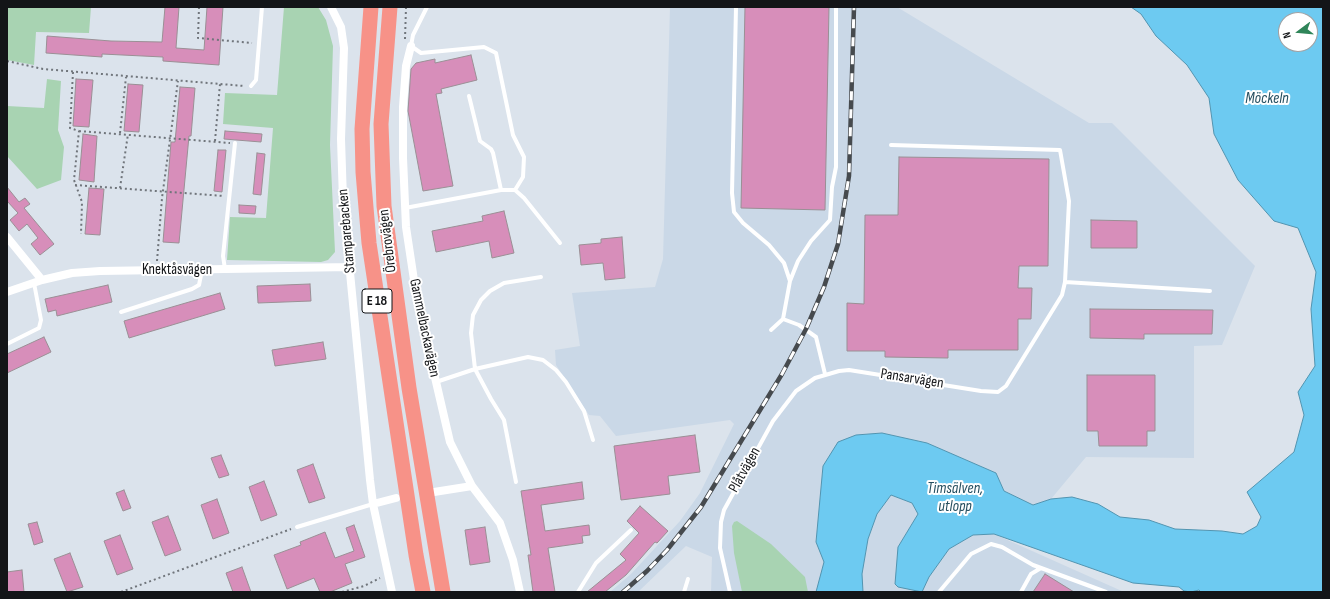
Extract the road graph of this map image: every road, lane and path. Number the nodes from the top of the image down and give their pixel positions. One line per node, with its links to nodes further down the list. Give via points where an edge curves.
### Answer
1 (200, 7): 10 (path, via 198,38)
2 (262, 7): 10 (lane)
3 (331, 7): 36 (street, Stamparebacken, via 341,27 344,48 342,154)
4 (371, 7): 67 (highway, Örebrovägen / E 18, via 362,129 369,243)
5 (390, 7): 68 (highway, Örebrovägen / E 18, via 381,124 384,206 409,388)
6 (406, 7): 11 (path, via 404,38)
7 (427, 7): 11 (lane, via 413,35)
8 (736, 7): 42 (lane, via 732,193 734,212 784,263)
9 (836, 7): 42 (lane, via 836,167 830,220 811,240)
10 (259, 43): 17 (lane, via 256,80)
11 (411, 46): 29 (lane, via 421,53 484,47 496,53 513,135 524,158 523,177); 32 (street, Gammelbackavägen, via 406,66 403,108)
12 (7, 61): 13 (path)
13 (73, 72): 14 (path); 19 (path, via 70,128)
14 (126, 76): 15 (path); 20 (path)
15 (178, 81): 16 (path); 22 (path)
16 (220, 84): 17 (path); 23 (path)
17 (251, 86)
18 (469, 96): 28 (lane, via 480,141 492,149)
19 (79, 131): 20 (path); 26 (path, via 74,180)
20 (120, 133): 21 (path)
21 (128, 134): 22 (path); 27 (path)
22 (171, 138): 23 (path); 30 (path)
23 (215, 141): 24 (path)
24 (235, 143): 31 (lane)
25 (891, 145): 43 (lane, via 1060,150 1069,201)
26 (76, 185): 27 (path); 33 (path, via 82,202)
27 (120, 188): 30 (path)
28 (501, 190): 29 (lane); 32 (lane)
29 (515, 190): 35 (lane)
30 (164, 192): 31 (path); 37 (path)
31 (231, 197): 39 (lane, via 223,256)
32 (405, 208): 52 (street, Gammelbackavägen, via 410,262)
33 (81, 234)
34 (7, 237): 41 (street)
35 (560, 243)
36 (351, 267): 39 (street, Knektåsvägen); 58 (street, Stamparebacken)
37 (157, 270): 38 (street, Knektåsvägen); 41 (street, Knektåsvägen, via 72,273)
38 (202, 270): 39 (street, Knektåsvägen); 46 (lane, via 199,285 192,289)
39 (225, 270)
40 (542, 277): 50 (lane, via 504,283 481,300 474,315 471,333)
41 (38, 281): 45 (street, Knektåsvägen); 49 (lane, via 41,320 39,328)
42 (790, 281): 47 (lane)
43 (1065, 282): 44 (lane); 51 (lane, Pansarvägen, via 1062,295 1006,386 998,392 860,371)
44 (1210, 291)
45 (7, 292)
46 (121, 312)
47 (783, 319): 48 (lane); 51 (lane, via 799,324 816,337)
48 (771, 330)
49 (7, 344)
50 (475, 369): 52 (lane); 53 (lane, via 528,357 543,360 566,382 584,411); 54 (lane, via 504,420)
51 (825, 374): 72 (lane, Plåtvägen, via 804,384 787,401 773,421 724,510 720,548)
52 (436, 382): 55 (street, Gammelbackavägen, via 450,442)
53 (593, 440)
54 (516, 482)
55 (472, 486): 56 (street); 69 (street, Gammelbackavägen, via 500,523)
56 (434, 492)
57 (396, 498): 58 (street)
58 (373, 504): 59 (lane); 62 (street, Stamparebacken)
59 (297, 527): 64 (path)
60 (631, 530): 70 (lane, via 596,563)
61 (1041, 568): 73 (lane, via 1002,547 991,544 971,554); 74 (lane, via 1031,574); 75 (lane)
62 (388, 574): 65 (path, via 364,586); 66 (street, Stamparebacken)
63 (688, 579): 71 (lane)
64 (121, 592)
65 (342, 592)
66 (392, 592)
67 (423, 592)
68 (443, 592)
69 (520, 592)
70 (578, 592)
71 (684, 592)
72 (730, 592)
73 (939, 592)
74 (1021, 592)
75 (1106, 592)

